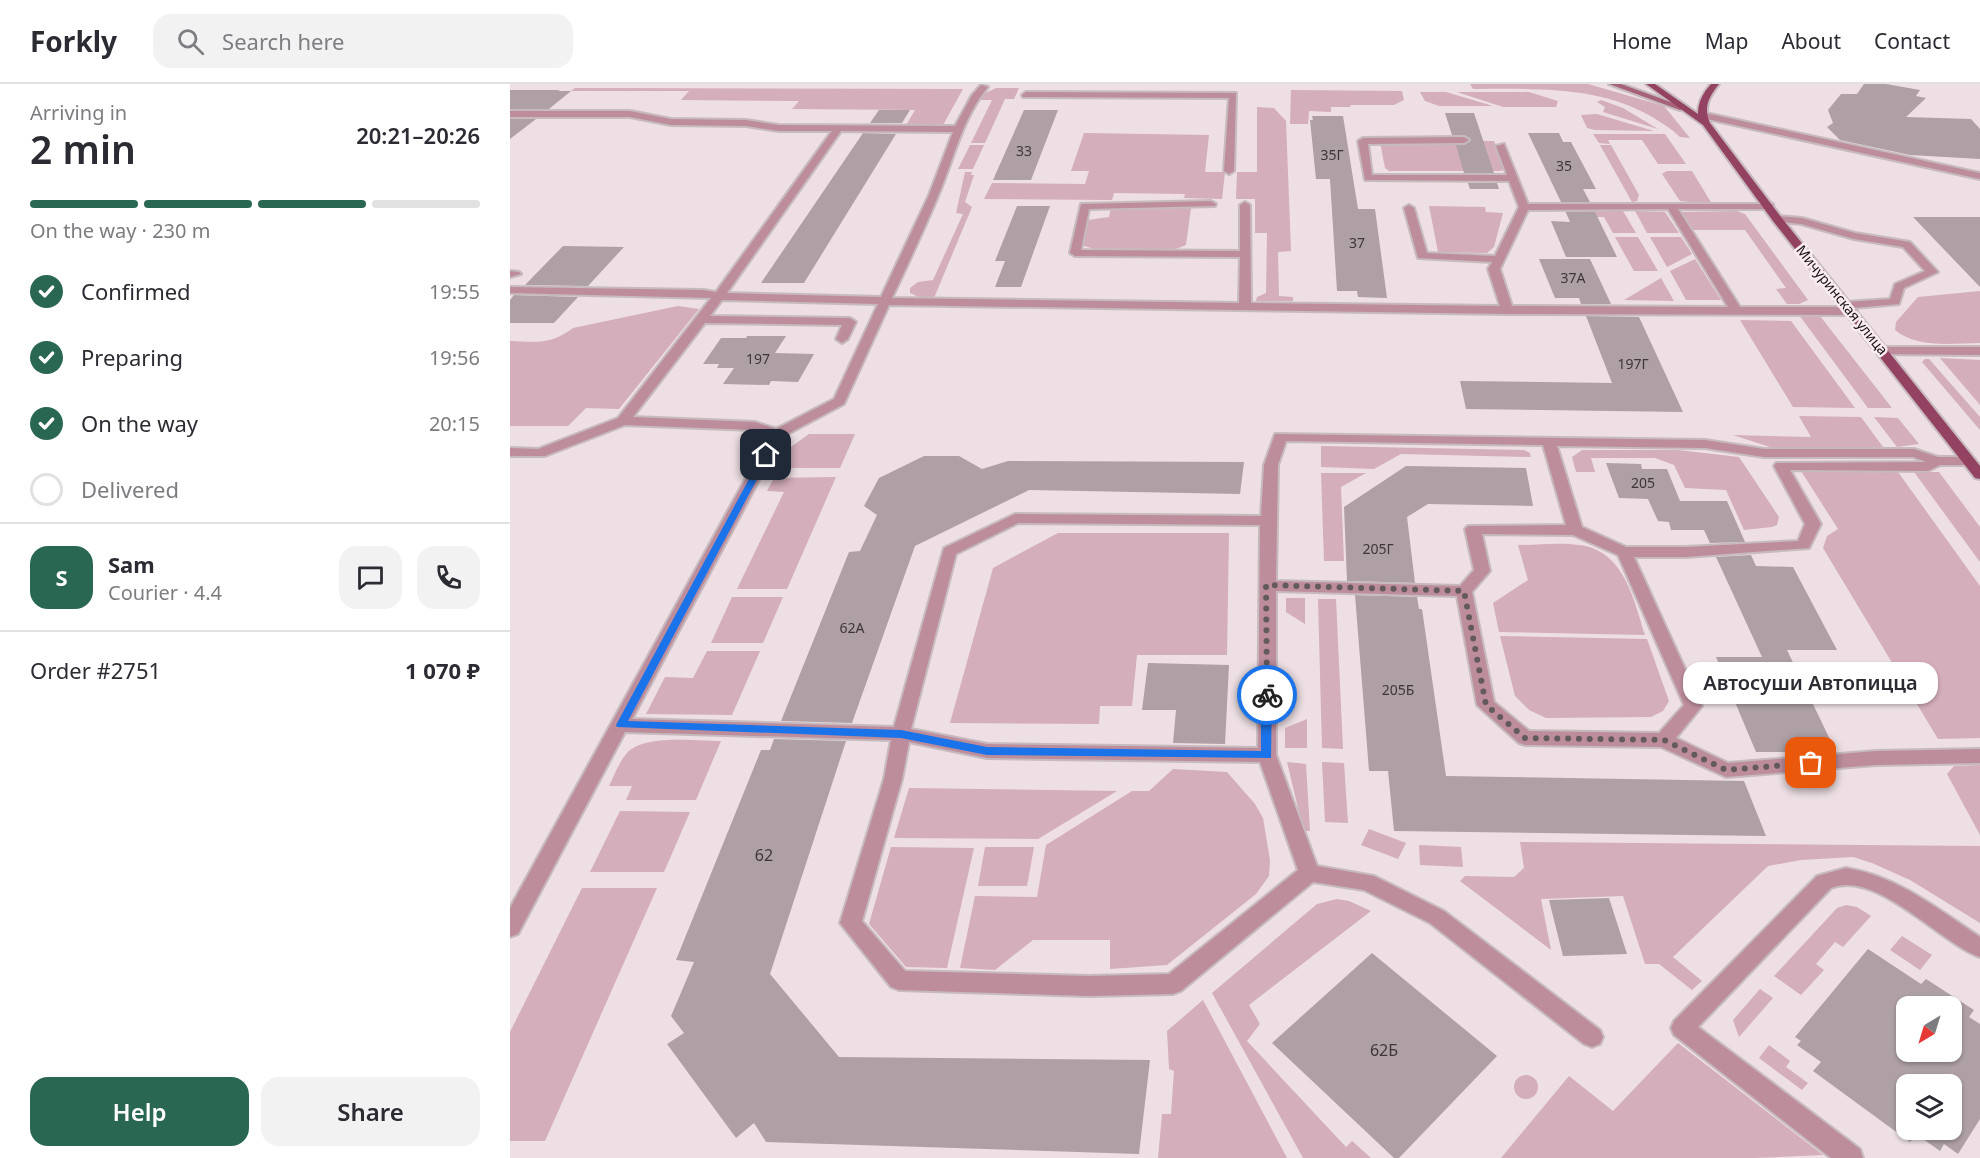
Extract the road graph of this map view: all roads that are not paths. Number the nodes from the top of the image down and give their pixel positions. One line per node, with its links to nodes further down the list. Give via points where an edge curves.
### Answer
1 (974, 84): 7 (lane)
2 (1203, 84): 9 (lane, via 1203,88)
3 (1613, 84): 10 (main road)
4 (1650, 84): 10 (main road, Мичуринская улица)
5 (1715, 84): 12 (main road, via 1701,104)
6 (997, 85): 7 (lane)
7 (984, 87): 14 (lane)
8 (1026, 95): 9 (lane)
9 (1233, 95): 17 (lane)
10 (1683, 108): 12 (main road, Мичуринская улица)
11 (510, 114): 13 (lane, via 630,114 671,122)
12 (1703, 119): 18 (lane); 23 (main road, Мичуринская улица)
13 (839, 128): 14 (lane); 32 (lane)
14 (958, 129): 33 (lane, via 934,195)
15 (1464, 140): 19 (lane, via 1363,141 1368,178)
16 (1501, 146): 19 (lane)
17 (1229, 171)
18 (1980, 176)
19 (1513, 178): 24 (lane)
20 (1211, 204): 27 (lane, via 1085,206 1075,253)
21 (1245, 205): 27 (lane)
22 (1671, 206): 23 (lane); 24 (lane); 37 (lane)
23 (1769, 206): 26 (main road, Мичуринская улица)
24 (1524, 207): 28 (lane)
25 (1409, 208): 28 (lane, via 1422,256)
26 (1777, 219): 35 (main road, Мичуринская улица); 35 (lane, via 1906,244 1932,272 1899,286 1895,302)
27 (1245, 254): 34 (lane)
28 (1499, 259): 36 (lane, via 1494,269)
29 (510, 274): 30 (lane, via 516,274)
30 (510, 280)
31 (510, 290): 32 (lane)
32 (719, 296): 33 (lane); 38 (lane)
33 (884, 301): 34 (lane); 43 (lane, via 839,401)
34 (1245, 305): 36 (lane)
35 (1848, 308): 37 (lane); 40 (main road, Мичуринская улица)
36 (1507, 310): 37 (lane)
37 (1736, 310)
38 (700, 319): 39 (lane, via 850,322); 42 (lane)
39 (842, 339)
40 (1883, 351): 41 (lane); 47 (main road, Мичуринская улица)
41 (1980, 351)
42 (623, 421): 43 (lane, via 755,426); 45 (lane, via 540,453)
43 (777, 434): 54 (lane)
44 (1549, 442): 46 (lane, via 1705,444 1764,453 1914,453); 49 (lane, via 1280,437 1271,465); 50 (lane)
45 (510, 452)
46 (1937, 461): 47 (lane); 51 (lane, via 1928,467 1781,466 1813,524 1804,545)
47 (1967, 461): 48 (main road, Мичуринская улица)
48 (1980, 476)
49 (1268, 521): 52 (lane); 55 (lane, via 1015,518 949,551)
50 (1575, 530): 51 (lane); 53 (lane, via 1473,529 1482,571)
51 (1624, 552): 56 (lane, via 1693,706)
52 (1266, 585): 53 (lane); 57 (lane)
53 (1464, 591): 56 (lane, via 1486,705 1525,738)
54 (621, 725): 55 (lane); 60 (lane)
55 (901, 734): 57 (lane, via 987,751); 59 (lane, via 893,779 851,923 899,981 1173,984)
56 (1664, 740): 58 (lane, via 1726,770 1876,758)
57 (1267, 755): 59 (lane)
58 (1980, 756)
59 (1308, 873): 62 (lane, via 1367,882 1437,917)
60 (510, 928)
61 (1980, 948): 63 (lane, via 1884,887 1863,879 1836,877 1824,882 1682,1028)
62 (1592, 1038)
63 (1851, 1158)

